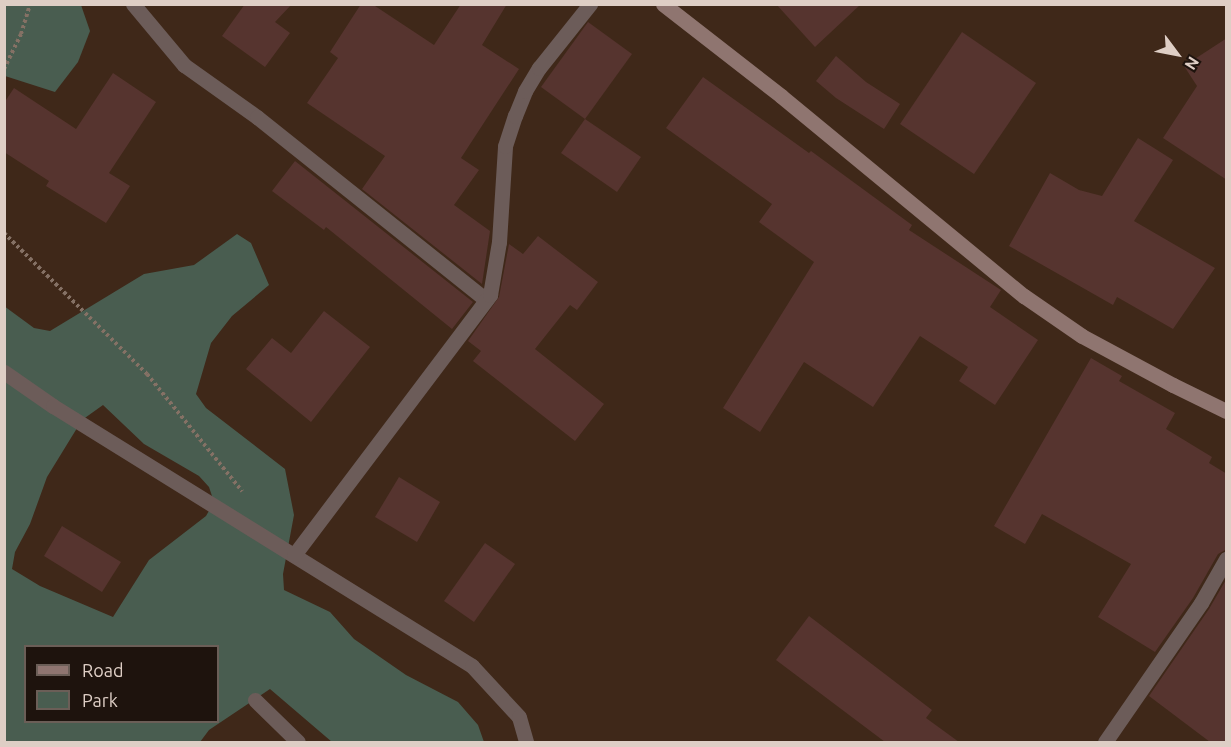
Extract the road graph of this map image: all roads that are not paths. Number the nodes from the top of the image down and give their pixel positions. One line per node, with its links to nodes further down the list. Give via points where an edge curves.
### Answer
1 (134, 4): 4 (street, via 184,65 257,117)
2 (590, 4): 4 (street, via 539,68 515,116 506,146 500,242 493,286)
3 (663, 4): 6 (street, via 1024,296 1082,336)
4 (486, 300): 7 (street)
5 (4, 372): 7 (street)
6 (1227, 411)
7 (294, 555): 11 (street, via 472,666 519,717)
8 (1227, 559): 12 (street)
9 (255, 700): 10 (street)
10 (298, 742)
11 (526, 742)
12 (1105, 742)

